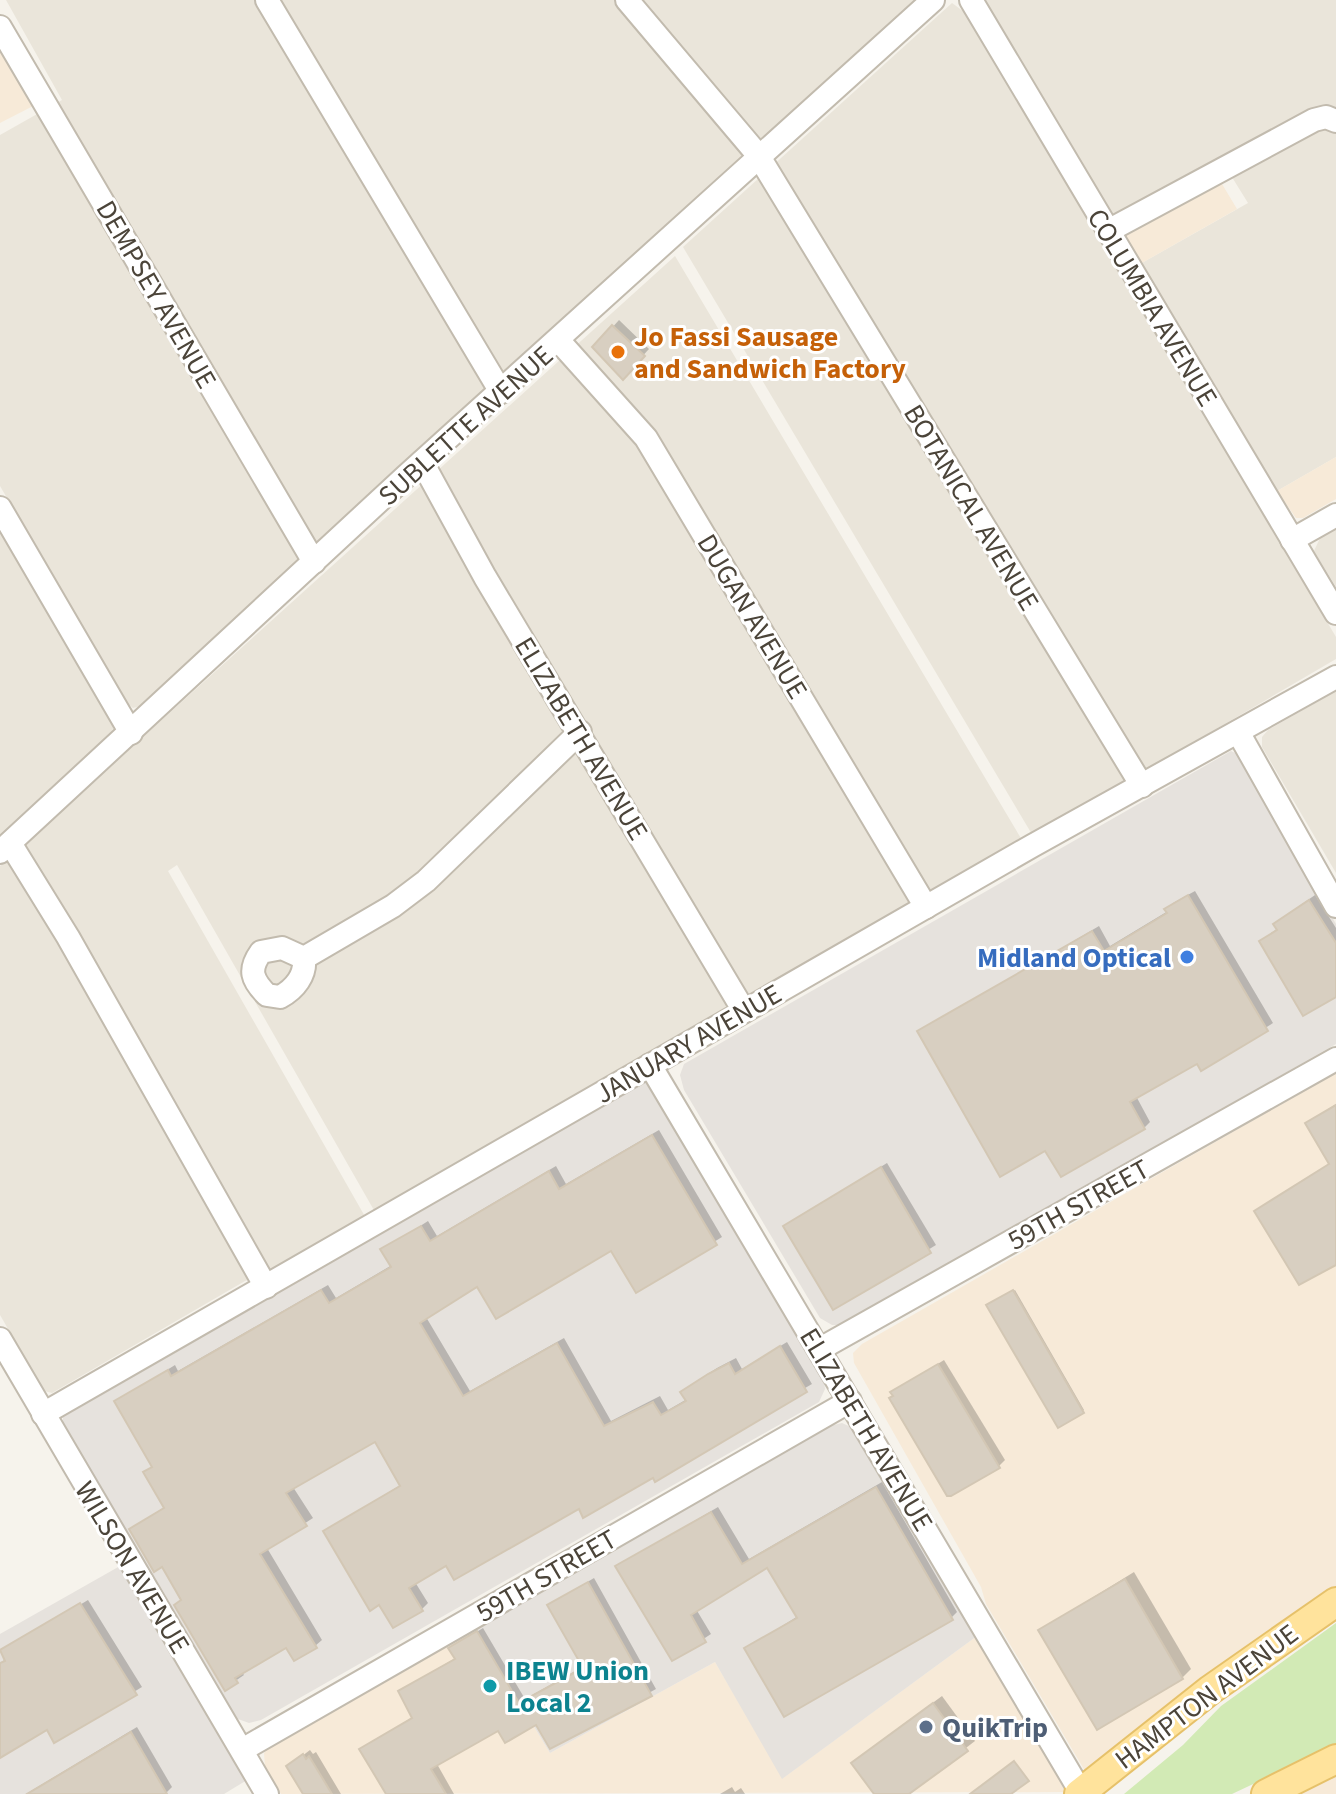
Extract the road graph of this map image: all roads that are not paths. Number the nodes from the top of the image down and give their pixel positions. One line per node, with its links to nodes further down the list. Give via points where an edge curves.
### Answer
1 (267, 0): 10 (street)
2 (627, 0): 7 (street, BOTANICAL AVENUE)
3 (933, 0): 7 (street, SUBLETTE AVENUE)
4 (971, 0): 8 (street, COLUMBIA AVENUE)
5 (0, 27): 16 (street, DEMPSEY AVENUE)
6 (1336, 121): 8 (street, via 1314,120)
7 (758, 155): 9 (street, SUBLETTE AVENUE); 22 (street, BOTANICAL AVENUE)
8 (1108, 231): 14 (street, COLUMBIA AVENUE)
9 (559, 341): 10 (street, SUBLETTE AVENUE); 25 (street, DUGAN AVENUE, via 646,438)
10 (501, 392): 11 (street, SUBLETTE AVENUE)
11 (422, 462): 16 (street, SUBLETTE AVENUE); 19 (street, ELIZABETH AVENUE)
12 (0, 508): 15 (street)
13 (1336, 515): 14 (street)
14 (1292, 540): 17 (street, COLUMBIA AVENUE)
15 (9, 545): 21 (street)
16 (314, 562): 21 (street, SUBLETTE AVENUE)
17 (1336, 613)
18 (1336, 677): 20 (street, JANUARY AVENUE)
19 (580, 732): 26 (street, via 426,881); 27 (street, ELIZABETH AVENUE)
20 (1238, 732): 22 (street, JANUARY AVENUE); 24 (street)
21 (131, 733): 23 (street, SUBLETTE AVENUE)
22 (1142, 786): 25 (street, JANUARY AVENUE)
23 (5, 848): 30 (street, via 68,937)
24 (1336, 906)
25 (926, 907): 27 (street, JANUARY AVENUE)
26 (304, 958)
27 (744, 1011): 29 (street, JANUARY AVENUE)
28 (1336, 1059): 32 (street, 59TH STREET)
29 (650, 1065): 30 (street, JANUARY AVENUE); 32 (street, ELIZABETH AVENUE)
30 (266, 1287): 34 (street, JANUARY AVENUE)
31 (0, 1339): 34 (street, WILSON AVENUE)
32 (820, 1349): 33 (street, ELIZABETH AVENUE)
33 (850, 1401): 36 (street, 59TH STREET); 38 (street, ELIZABETH AVENUE)
34 (43, 1414): 36 (street, WILSON AVENUE)
35 (1336, 1602): 38 (main road, HAMPTON AVENUE, via 1210,1690)
36 (242, 1750): 39 (street, WILSON AVENUE)
37 (1336, 1759): 40 (main road)
38 (1081, 1793)
39 (267, 1794)
40 (1266, 1794)

